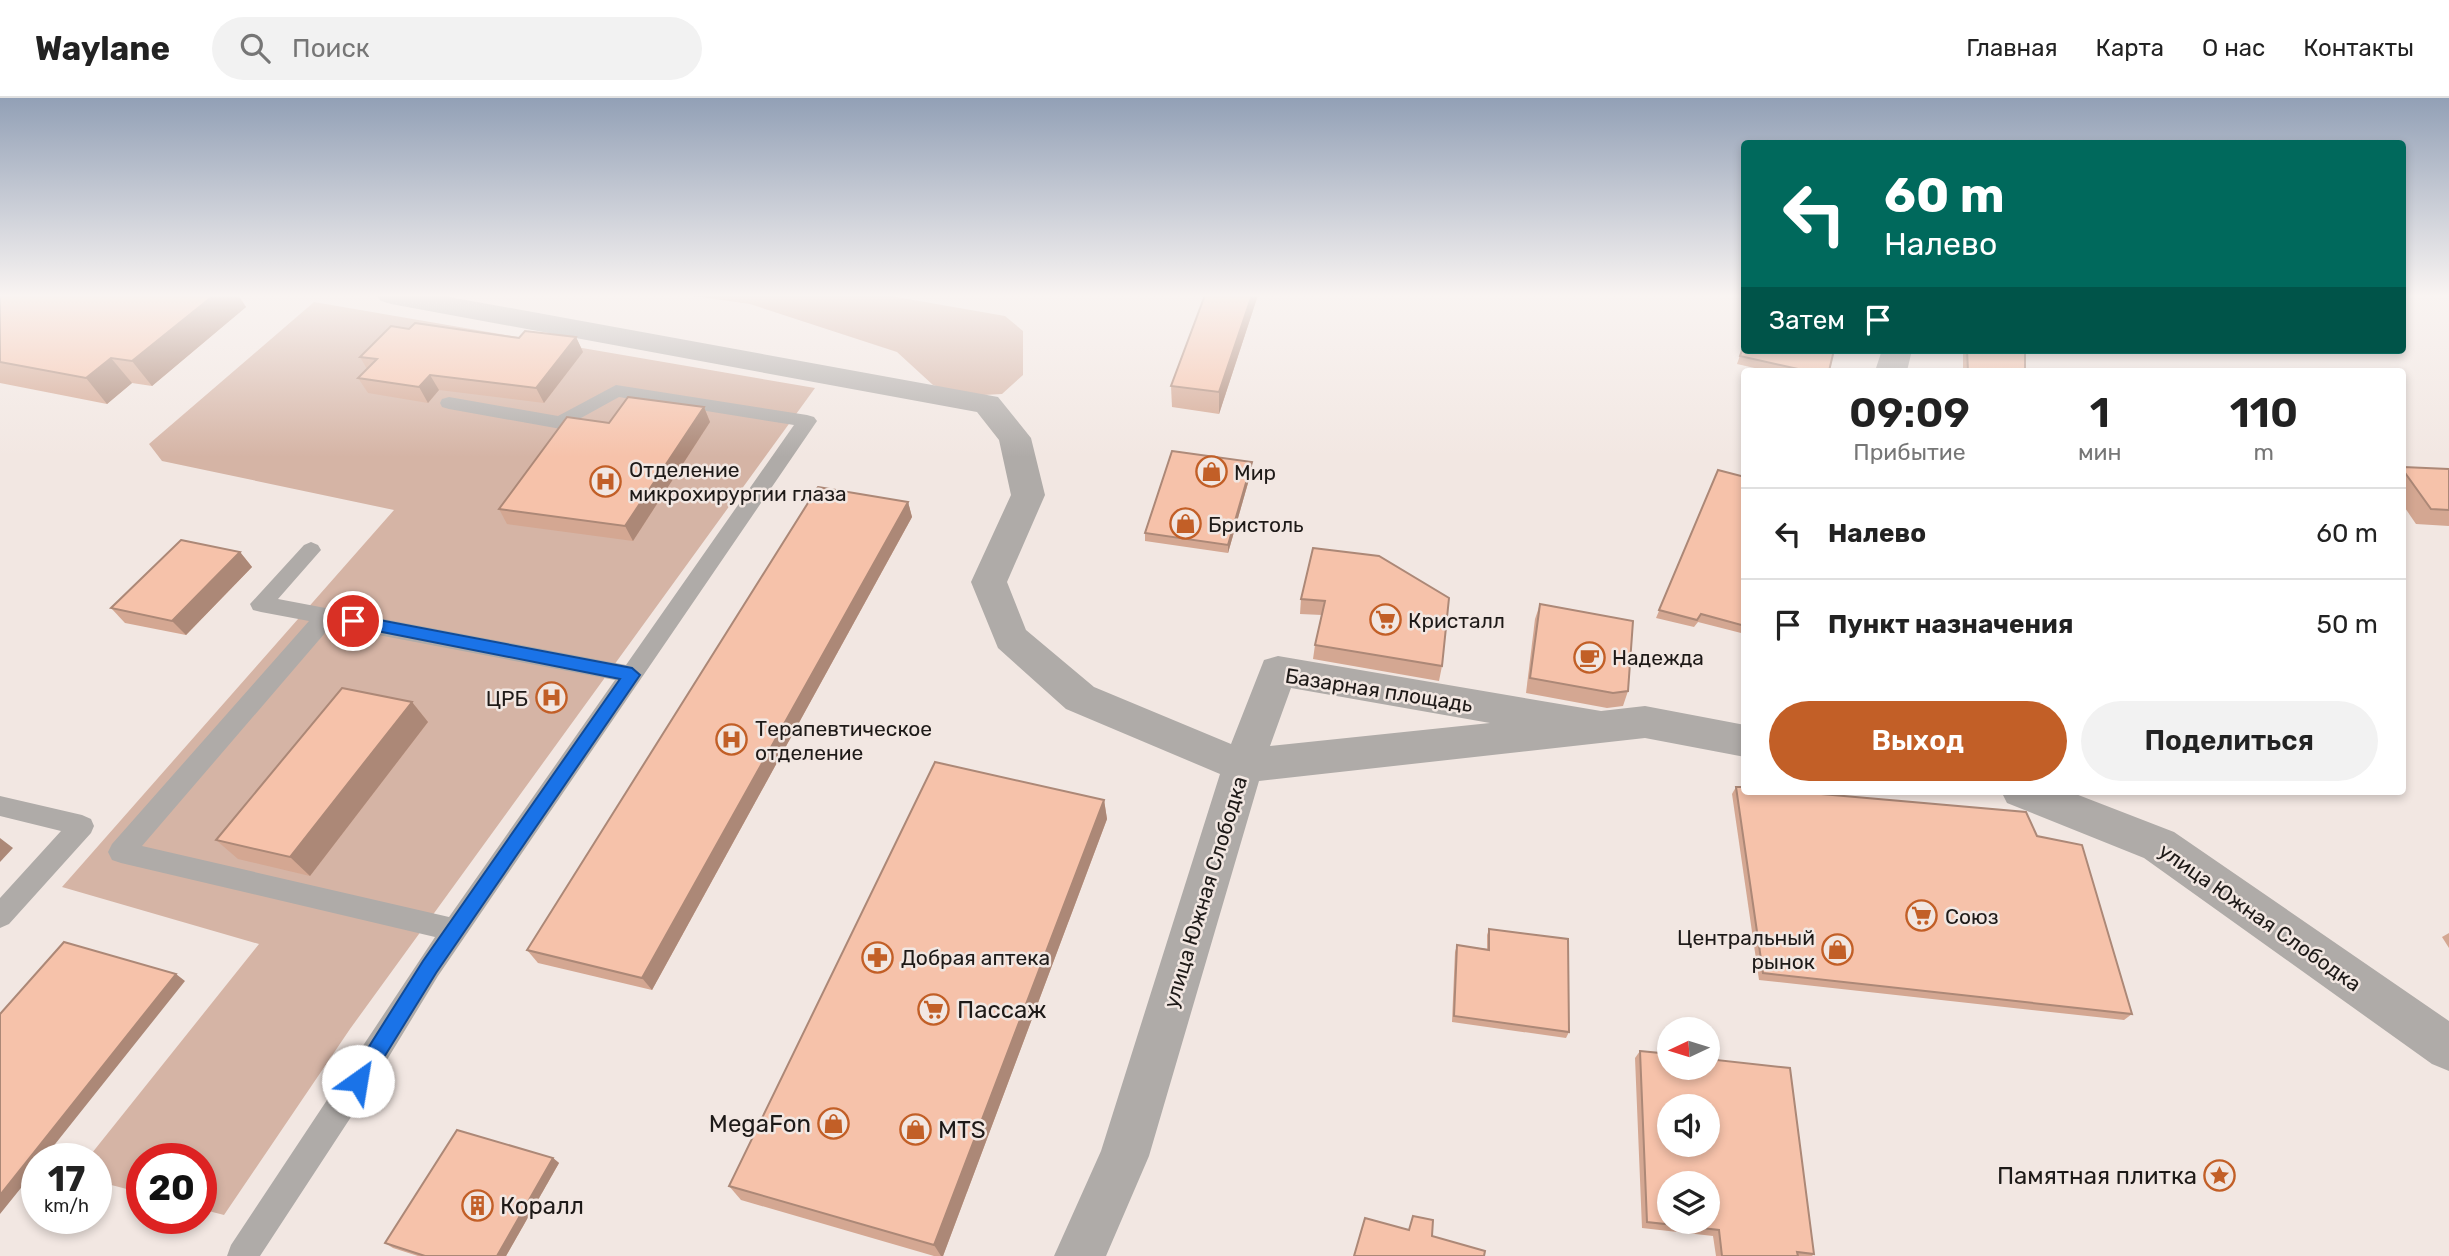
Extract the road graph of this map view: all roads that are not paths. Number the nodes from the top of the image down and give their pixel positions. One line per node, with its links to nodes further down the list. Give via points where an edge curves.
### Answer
1 (686, 349): 8 (street, via 987,404 1015,438 1028,495 989,582 1011,638 1080,698)
2 (449, 403): 5 (lane, via 561,423 616,391 807,421)
3 (311, 550): 4 (lane, via 261,604)
4 (327, 616): 5 (lane); 12 (lane, via 121,852)
5 (632, 675): 12 (lane)
6 (1599, 726): 7 (street, улица Южная Слободка, via 1644,722); 8 (street, улица Южная Слободка); 8 (street, Базарная площадь, via 1278,671)
7 (1741, 740)
8 (1243, 766): 15 (street, улица Южная Слободка, via 1124,1156)
9 (2032, 795): 13 (street, улица Южная Слободка, via 2159,845)
10 (0, 806): 11 (lane, via 82,826)
11 (0, 916)
12 (456, 930): 14 (lane)
13 (2449, 1048)
14 (242, 1256)
15 (1080, 1256)

